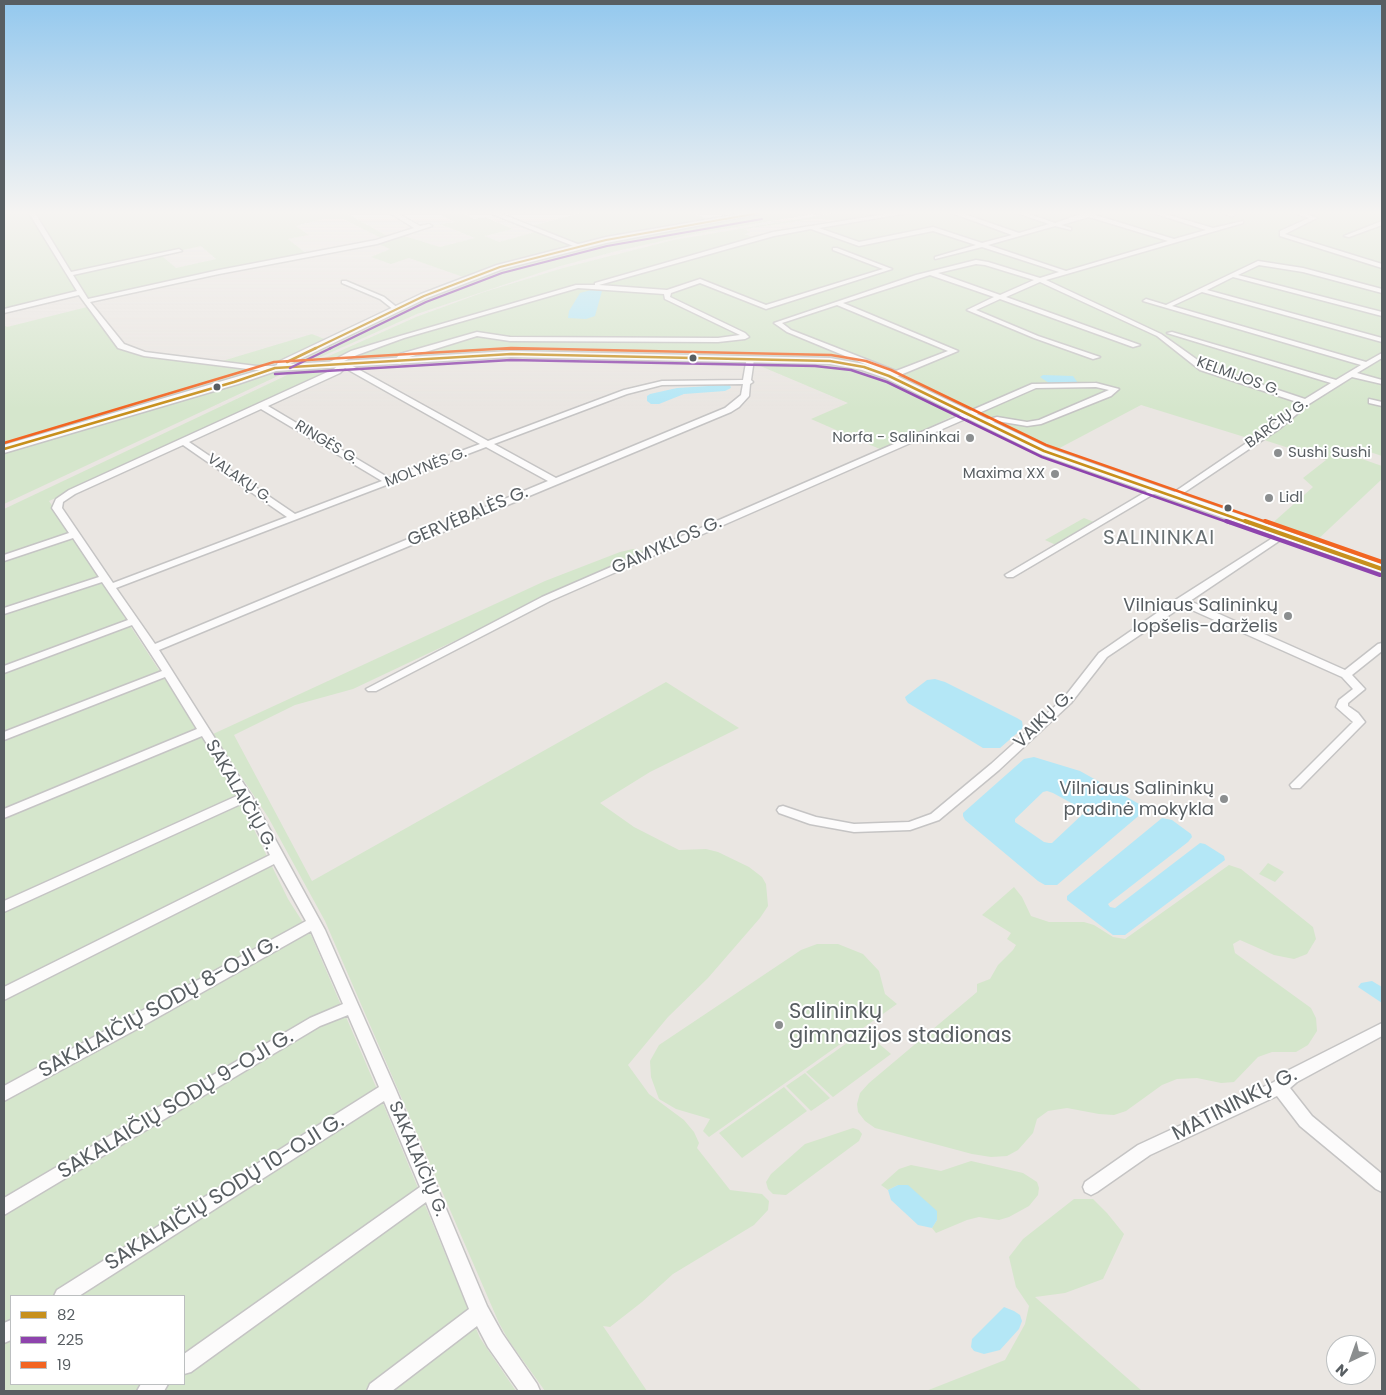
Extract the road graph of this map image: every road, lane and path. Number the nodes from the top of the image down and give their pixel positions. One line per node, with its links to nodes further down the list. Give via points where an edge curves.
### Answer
1 (72, 278): 18 (street)
2 (191, 278): 21 (street)
3 (469, 278): 25 (main road)
4 (619, 278): 15 (street)
5 (860, 278): 19 (street, via 768,307 700,281)
6 (912, 278): 23 (street, KELMIJOS G.)
7 (947, 278): 20 (street)
8 (1034, 278): 13 (street, KELMIJOS G.)
9 (1046, 278): 13 (street)
10 (1225, 278): 16 (street)
11 (1243, 278): 27 (street)
12 (1335, 278): 17 (street)
13 (1040, 280): 20 (street); 45 (street, KELMIJOS G., via 1159,334 1200,366)
14 (344, 282): 25 (street, via 382,298)
15 (592, 286): 19 (street); 37 (street, via 575,287 402,337)
16 (1200, 290): 24 (street); 29 (street)
17 (1382, 290)
18 (81, 292): 21 (street); 26 (street)
19 (668, 292): 34 (street, via 667,298 745,337 718,340 510,339 477,334 403,356)
20 (1000, 297): 30 (street); 32 (street, via 970,310)
21 (86, 301): 38 (street, via 117,343 135,352)
22 (1146, 301): 24 (street)
23 (837, 303): 40 (street, KELMIJOS G., via 777,325); 40 (street, via 954,351)
24 (1166, 307): 35 (street)
25 (396, 309): 38 (main road)
26 (4, 311)
27 (1382, 314)
28 (1170, 333): 43 (street)
29 (1382, 340)
30 (1136, 345)
31 (1382, 355): 35 (street, BARČIŲ G.)
32 (1096, 357)
33 (750, 359): 34 (main road, via 511,354); 40 (main road, via 836,362); 41 (street, GERVĖBALĖS G.)
34 (398, 362): 36 (main road)
35 (1374, 362): 39 (street, BARČIŲ G.)
36 (344, 365): 37 (main road); 47 (street, SAKALAIČIŲ G.); 51 (street)
37 (326, 366): 38 (main road)
38 (275, 368): 52 (main road)
39 (1352, 374): 42 (street); 43 (street, BARČIŲ G.)
40 (892, 375): 48 (main road)
41 (749, 382): 51 (street, MOLYNĖS G., via 644,386); 53 (street, GERVĖBALĖS G., via 742,401 728,410)
42 (1382, 382)
43 (1337, 383): 45 (street, BARČIŲ G.)
44 (1372, 401): 46 (street)
45 (1306, 402): 56 (street, BARČIŲ G.)
46 (1382, 404)
47 (261, 405): 50 (street, SAKALAIČIŲ G.); 54 (street, RINGĖS G.)
48 (967, 415): 49 (main road); 49 (street, GAMYKLOS G., via 1041,385 1103,385 1115,390 1038,423 997,419); 72 (street, GAMYKLOS G., via 546,599)
49 (981, 422): 55 (main road, via 1044,451)
50 (183, 441): 57 (street, VALAKŲ G.); 58 (street, SAKALAIČIŲ G., via 59,501 59,512)
51 (487, 444): 53 (street); 54 (street, MOLYNĖS G.)
52 (4, 449)
53 (554, 481): 68 (street, GERVĖBALĖS G.)
54 (390, 482): 57 (street, MOLYNĖS G.)
55 (1154, 490): 56 (main road); 62 (street)
56 (1173, 497): 59 (main road)
57 (295, 518): 63 (street, MOLYNĖS G.)
58 (75, 534): 60 (street); 63 (street, SAKALAIČIŲ G.)
59 (1282, 534): 61 (main road); 64 (street, VAIKŲ G.)
60 (4, 558)
61 (1382, 569)
62 (1010, 575)
63 (108, 582): 65 (street, MOLYNĖS G.); 66 (street, SAKALAIČIŲ G.)
64 (1181, 601): 71 (street); 77 (street, VAIKŲ G., via 1103,655 1067,701 935,817 910,826 854,828 814,821)
65 (4, 611)
66 (134, 621): 68 (street, SAKALAIČIŲ G.); 69 (street)
67 (1382, 646): 71 (street)
68 (153, 650): 70 (street, SAKALAIČIŲ G.)
69 (4, 670)
70 (167, 673): 73 (street, SAKALAIČIŲ G.); 74 (street)
71 (1346, 675): 75 (street, via 1359,689 1343,702 1342,707 1359,722)
72 (372, 689)
73 (202, 731): 76 (street, SAKALAIČIŲ G.); 78 (street)
74 (4, 736)
75 (1296, 785)
76 (246, 797): 79 (street, SAKALAIČIŲ G.); 80 (street)
77 (783, 810)
78 (4, 814)
79 (277, 857): 81 (street, SAKALAIČIŲ G.); 82 (street)
80 (4, 907)
81 (314, 923): 83 (street, SAKALAIČIŲ G.); 87 (street, SAKALAIČIŲ SODŲ 8-OJI G.)
82 (4, 994)
83 (351, 1006): 86 (street, SAKALAIČIŲ G.); 91 (street, SAKALAIČIŲ SODŲ 9-OJI G., via 315,1022)
84 (1382, 1029): 85 (street, MATININKŲ G., via 1292,1077)
85 (1280, 1087): 88 (street, via 1306,1120); 89 (street, MATININKŲ G., via 1144,1150)
86 (388, 1090): 90 (street, SAKALAIČIŲ G.); 92 (street, SAKALAIČIŲ SODŲ 10-OJI G.)
87 (4, 1094)
88 (1382, 1184)
89 (1091, 1187)
90 (430, 1189): 93 (street, SAKALAIČIŲ G.); 94 (street)
91 (4, 1207)
92 (65, 1295)
93 (480, 1312): 95 (street); 96 (street, SAKALAIČIŲ G.)
94 (185, 1364)
95 (377, 1391)
96 (530, 1391)

